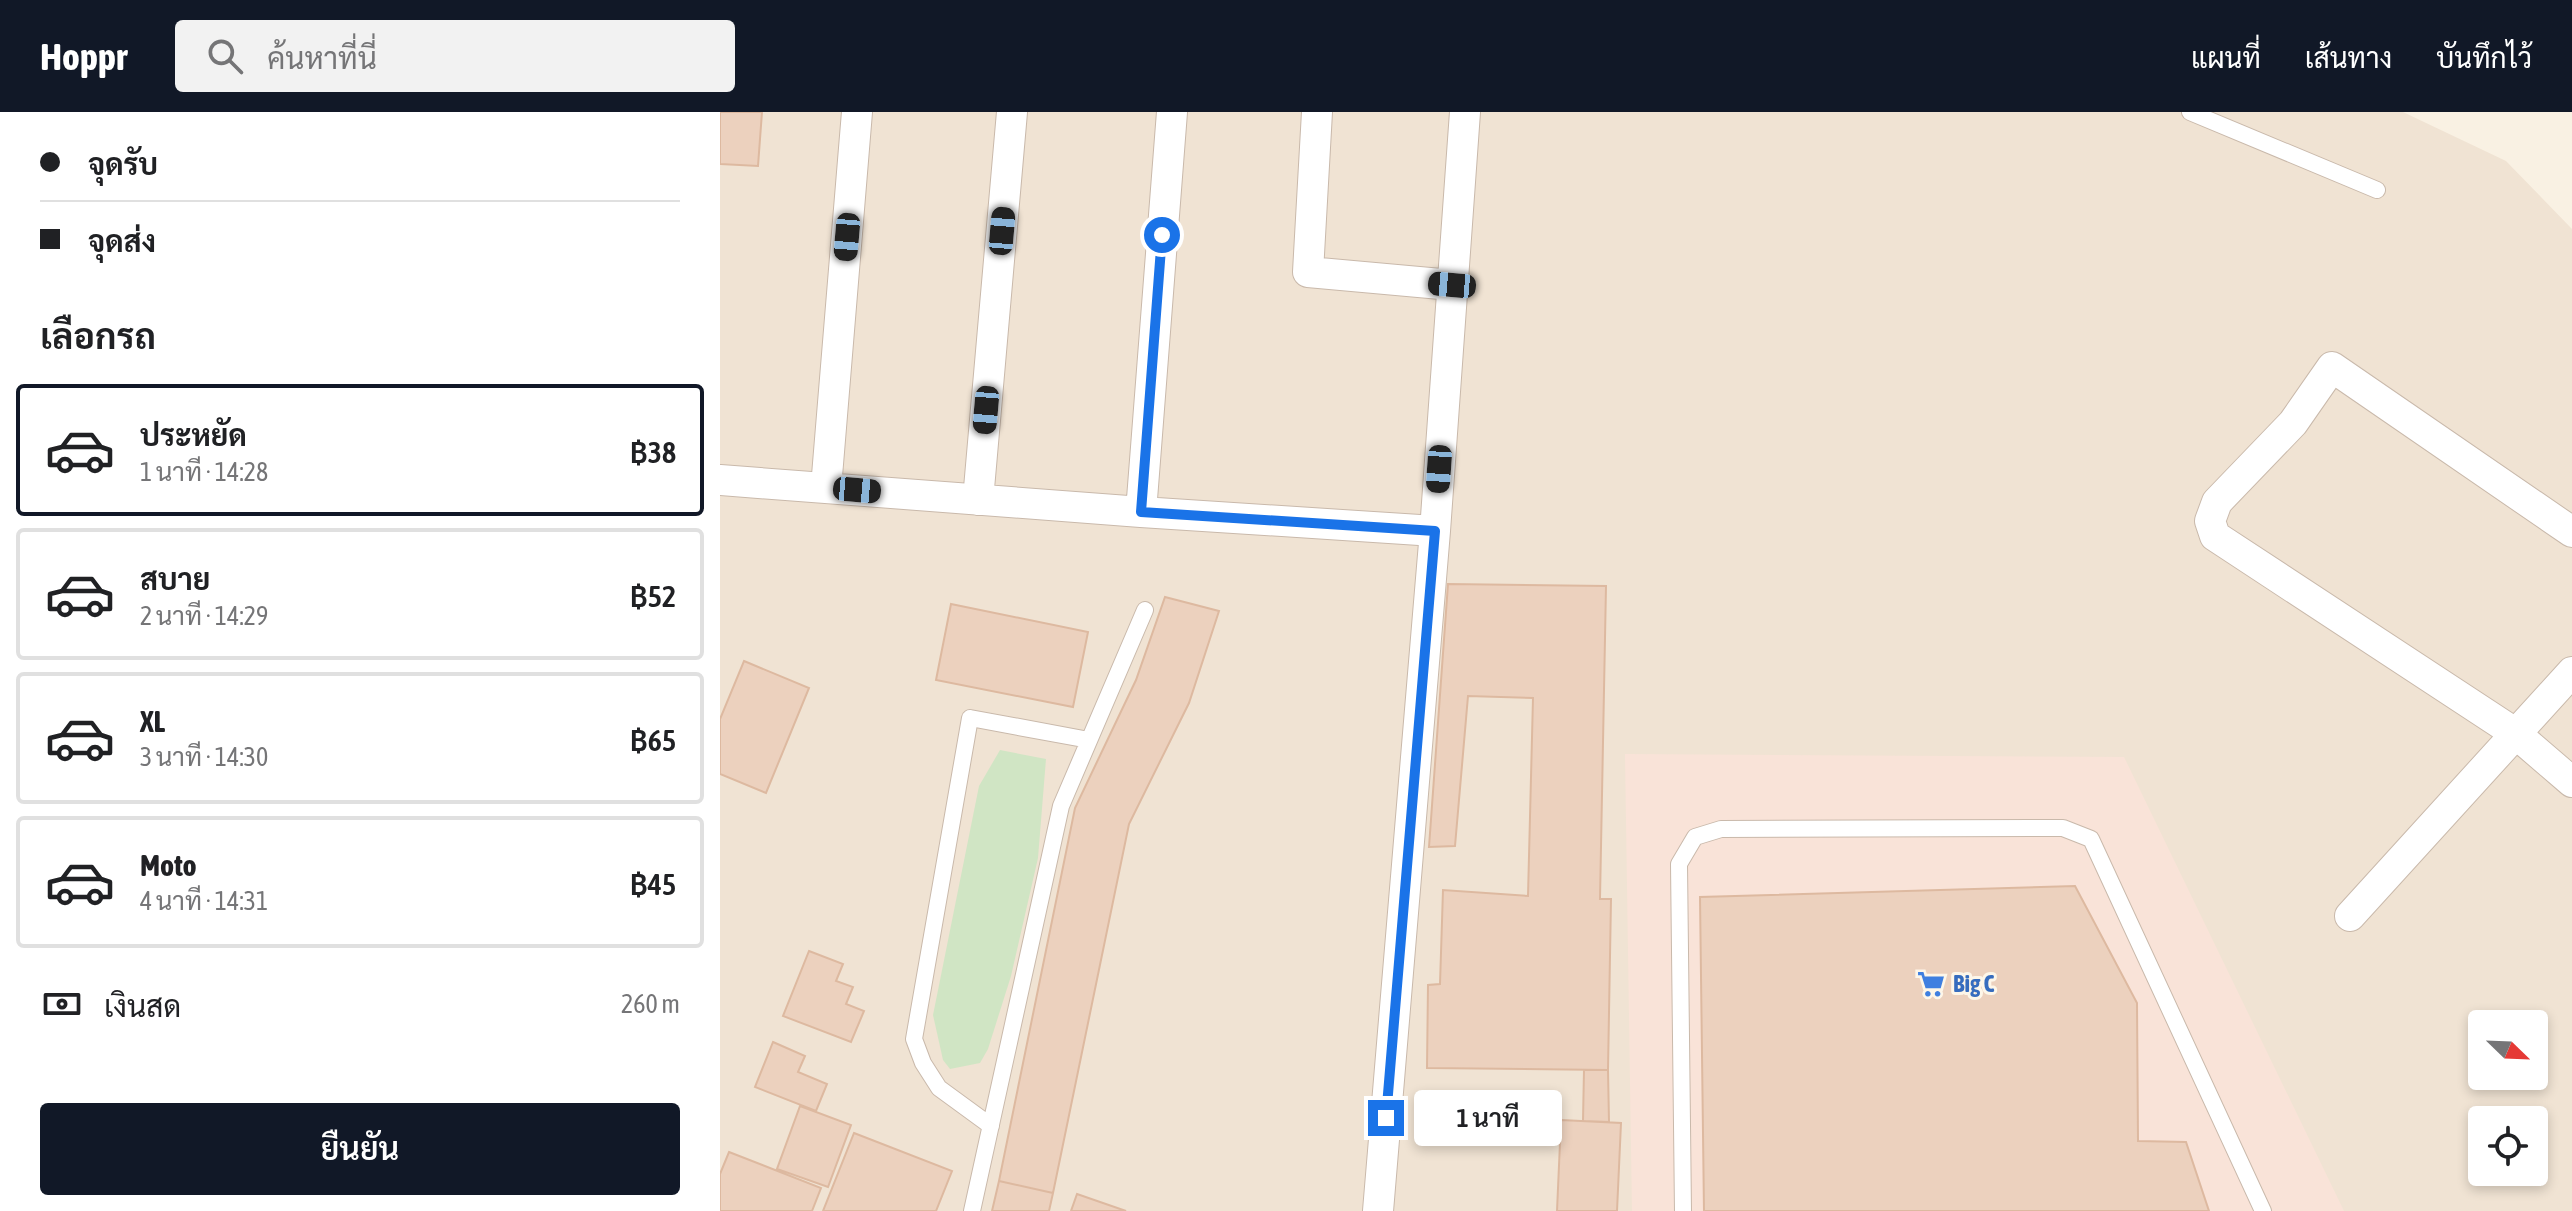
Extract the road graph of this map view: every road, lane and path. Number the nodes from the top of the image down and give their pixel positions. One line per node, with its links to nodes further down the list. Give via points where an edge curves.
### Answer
1 (857, 112): 10 (street)
2 (1012, 112): 11 (street)
3 (1172, 112): 12 (street)
4 (1317, 112): 8 (street, via 1308,272)
5 (1465, 112): 8 (street)
6 (2190, 112): 7 (lane)
7 (2377, 190)
8 (1452, 285): 13 (street)
9 (720, 480): 10 (street)
10 (826, 488): 11 (street)
11 (978, 500): 12 (street)
12 (1141, 512): 13 (street)
13 (1435, 531): 23 (street)
14 (2572, 532): 17 (street, via 2332,367 2293,423 2217,502 2210,521 2215,536)
15 (1145, 610): 18 (lane)
16 (2572, 672): 17 (street)
17 (2515, 733): 19 (street); 20 (street)
18 (1089, 740): 21 (lane, via 1061,806); 21 (lane, via 970,718 914,1039 939,1088)
19 (2572, 782)
20 (2350, 916)
21 (991, 1126): 22 (lane)
22 (972, 1211)
23 (1378, 1211)
24 (1683, 1211): 25 (lane, via 1679,864 1695,837 1721,829 2049,828 2091,839)
25 (2263, 1211)

